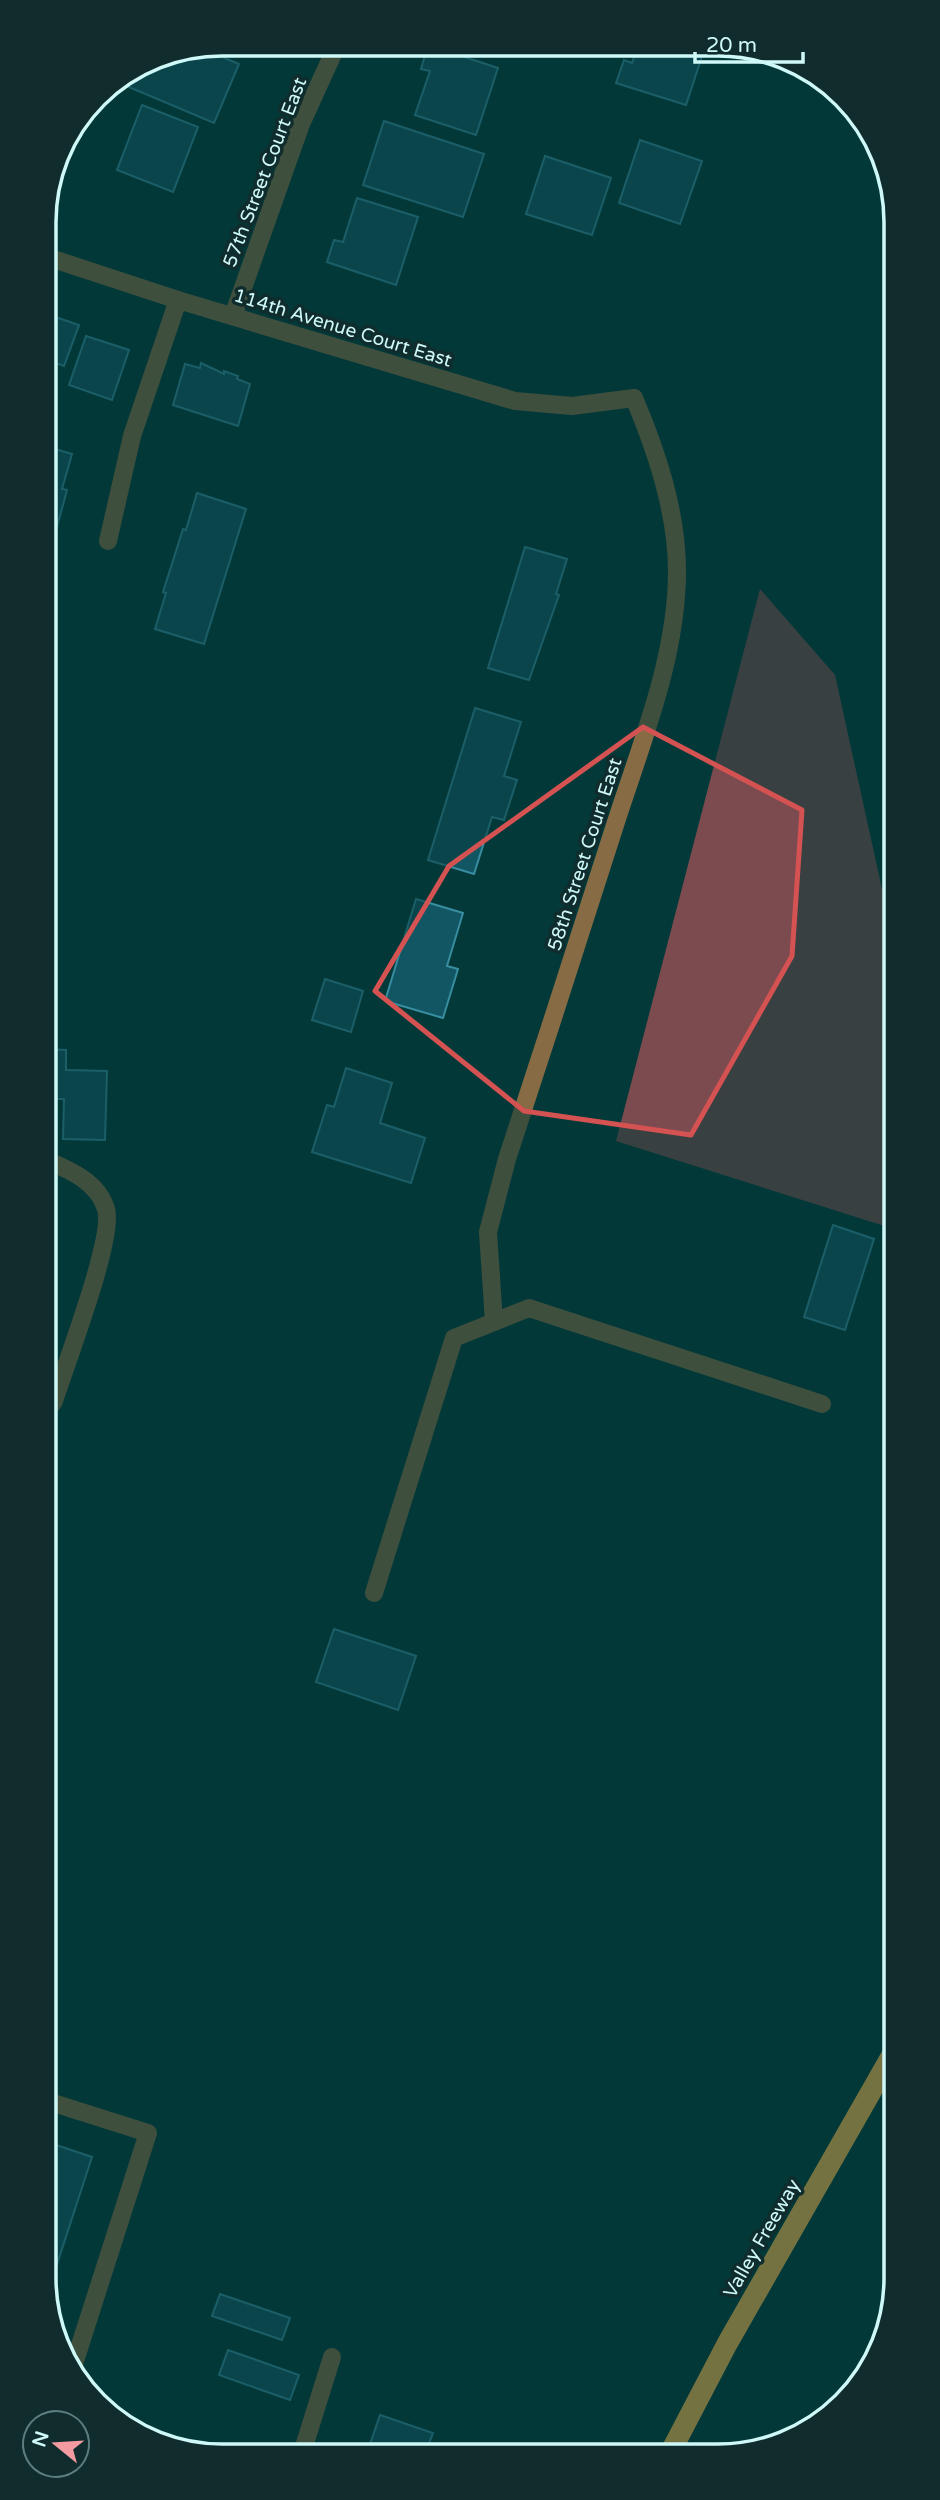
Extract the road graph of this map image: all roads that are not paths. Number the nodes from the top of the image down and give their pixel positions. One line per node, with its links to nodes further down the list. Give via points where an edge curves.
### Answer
1 (332, 56): 4 (street, 57th Street Court East, via 301,124)
2 (56, 260): 3 (street, 114th Avenue Court East)
3 (178, 300): 4 (street, 114th Avenue Court East); 6 (street, via 132,436)
4 (233, 316): 5 (street, 114th Avenue Court East, via 515,401 572,406)
5 (634, 398): 8 (street, 58th Street Court East, via 670,504 677,569 675,625 488,1232)
6 (107, 541)
7 (56, 1165): 9 (street, via 78,1175 100,1195 108,1220 103,1250)
8 (494, 1322): 10 (street, via 529,1308); 11 (street, via 454,1338)
9 (56, 1395)
10 (822, 1404)
11 (374, 1593)
12 (884, 2057): 15 (highway)
13 (884, 2067): 15 (highway, Valley Freeway)
14 (56, 2104): 16 (street, via 148,2133)
15 (727, 2344): 19 (highway, Valley Freeway)
16 (76, 2357)
17 (332, 2357): 18 (street)
18 (305, 2444)
19 (675, 2444)

